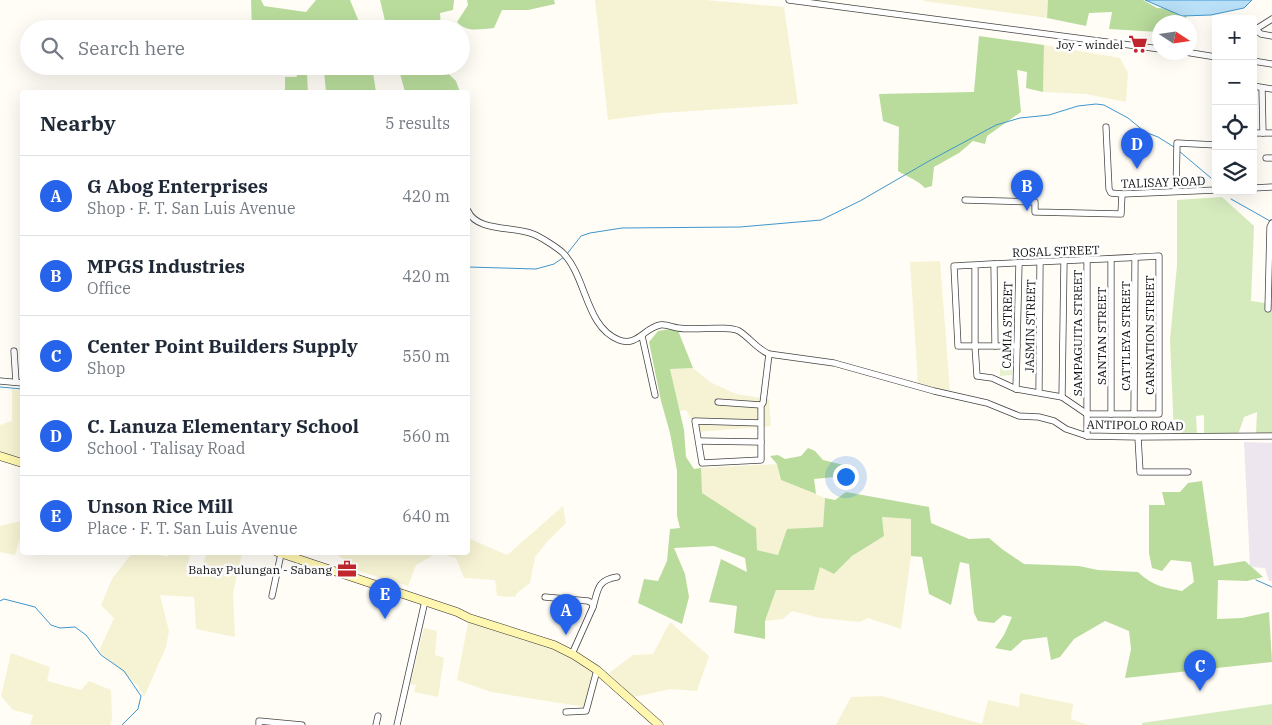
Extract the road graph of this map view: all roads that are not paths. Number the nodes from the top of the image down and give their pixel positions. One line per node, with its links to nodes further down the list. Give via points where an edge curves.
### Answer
1 (789, 0): 6 (street)
2 (1272, 19): 3 (street)
3 (1257, 29)
4 (1257, 31): 5 (street)
5 (1272, 36)
6 (1152, 48)
7 (1197, 54): 8 (street)
8 (1212, 56)
9 (1257, 62): 10 (street)
10 (1272, 64)
11 (1257, 87): 12 (street)
12 (1262, 88): 13 (street); 17 (street)
13 (1272, 89)
14 (1106, 127): 23 (street, TALISAY ROAD, via 1110,193)
15 (1257, 133): 17 (street)
16 (1272, 133): 17 (street)
17 (1263, 134)
18 (1212, 145): 22 (street, via 1177,143)
19 (1272, 187): 20 (street)
20 (1257, 188)
21 (1212, 190): 22 (street, TALISAY ROAD)
22 (1176, 191): 23 (street, TALISAY ROAD)
23 (1122, 194): 24 (street, via 1122,214 1035,212 1036,202)
24 (965, 200)
25 (470, 217): 39 (street, via 486,225 535,234 562,253 574,269 596,321 606,332 624,342)
26 (1272, 223): 27 (street)
27 (1271, 250): 37 (street)
28 (1159, 256): 29 (street, ROSAL STREET); 55 (street, CARNATION STREET, via 1159,414)
29 (1135, 257): 30 (street, ROSAL STREET); 55 (street, CATTLEYA STREET)
30 (1111, 259): 31 (street, ROSAL STREET); 54 (street, SANTAN STREET)
31 (1087, 260): 32 (street, ROSAL STREET); 53 (street, SAMPAGUITA STREET)
32 (1064, 261): 33 (street, ROSAL STREET); 50 (street)
33 (1040, 262): 34 (street, ROSAL STREET); 48 (street, JASMIN STREET)
34 (1019, 263): 35 (street, ROSAL STREET); 42 (street, CAMIA STREET)
35 (994, 264): 36 (street, ROSAL STREET); 41 (street)
36 (975, 265): 40 (street); 40 (street, ROSAL STREET, via 954,266 958,346)
37 (1270, 274): 38 (street)
38 (1268, 309)
39 (642, 336): 44 (street, via 661,325 727,329 738,331); 49 (street)
40 (974, 346): 41 (street); 47 (street, via 977,376 992,378)
41 (995, 346): 42 (street)
42 (1017, 346): 47 (street, CAMIA STREET)
43 (14, 352): 46 (street)
44 (769, 354): 52 (street); 57 (street, ANTIPOLO ROAD, via 834,363 934,392 987,403 1019,416 1054,421 1066,430)
45 (0, 380): 46 (street)
46 (19, 383)
47 (1016, 389): 48 (street)
48 (1039, 392): 50 (street)
49 (655, 395)
50 (1062, 397): 53 (street)
51 (718, 402): 52 (street)
52 (761, 405): 56 (street)
53 (1087, 414): 54 (street); 57 (street, SAMPAGUITA STREET)
54 (1111, 414): 55 (street)
55 (1134, 414)
56 (761, 424): 60 (street, via 695,421); 61 (street)
57 (1087, 436): 59 (street, ANTIPOLO ROAD)
58 (1272, 436): 59 (street, ANTIPOLO ROAD)
59 (1138, 438): 64 (street, via 1140,472)
60 (699, 441): 61 (street); 61 (street, via 702,463 761,460)
61 (761, 442)
62 (0, 456): 63 (main road)
63 (20, 462)
64 (1188, 472)
65 (279, 555): 68 (street)
66 (285, 555): 70 (main road)
67 (617, 577): 71 (street, via 600,584)
68 (272, 596)
69 (545, 597): 71 (street, via 588,600)
70 (425, 601): 72 (main road); 79 (street)
71 (593, 607): 72 (street)
72 (572, 654): 73 (main road)
73 (597, 670): 74 (street, via 586,711); 80 (main road)
74 (566, 712)
75 (378, 716): 78 (street)
76 (259, 725): 77 (street, via 259,722)
77 (302, 725)
78 (376, 725)
79 (397, 725)
80 (659, 725)

